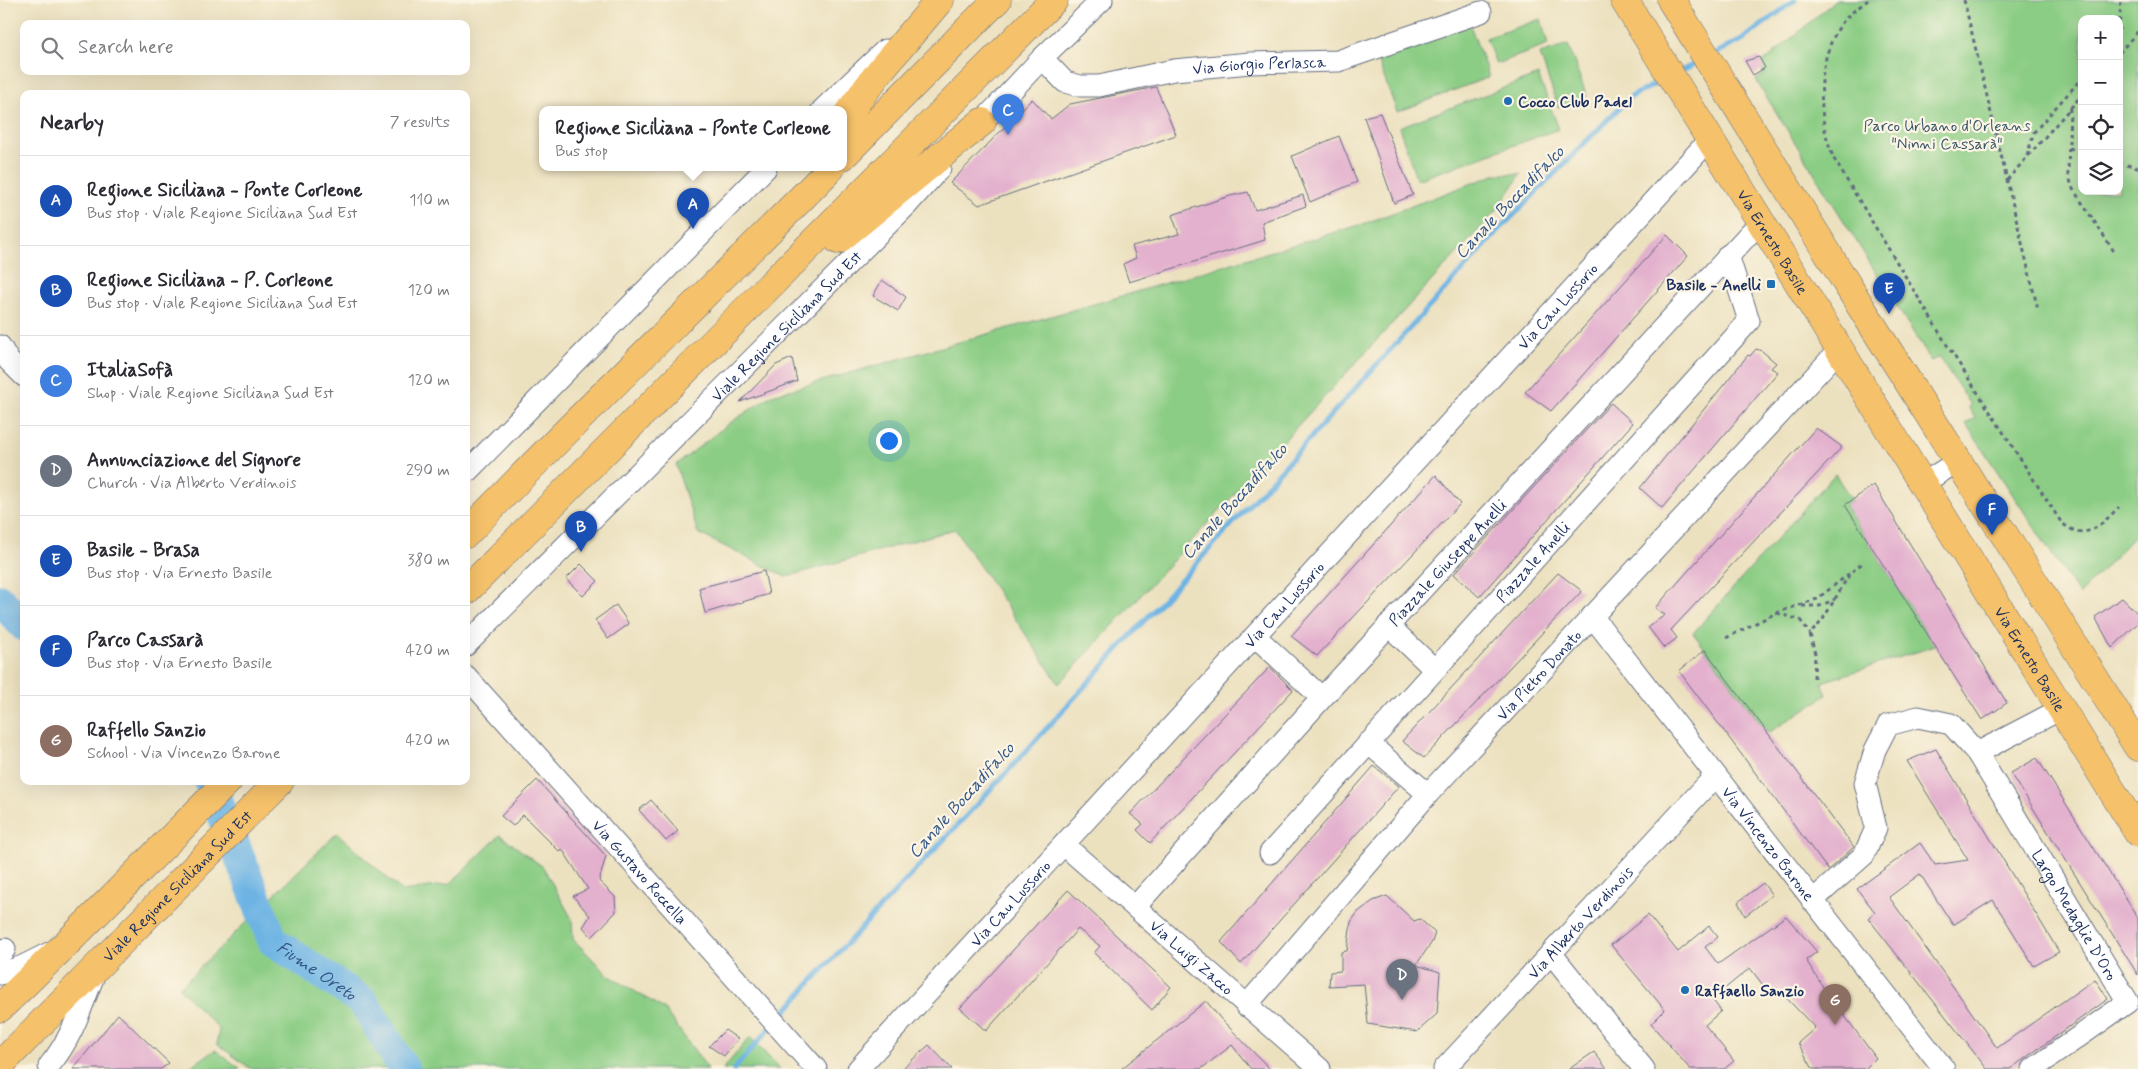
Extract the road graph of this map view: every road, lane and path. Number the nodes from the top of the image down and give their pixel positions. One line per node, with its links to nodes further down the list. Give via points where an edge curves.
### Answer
1 (939, 0): 17 (street); 19 (main road)
2 (997, 0): 24 (main road)
3 (1054, 0): 39 (main road)
4 (1102, 0): 14 (street, Viale Regione Siciliana Sud Est)
5 (1671, 0): 41 (main road)
6 (1868, 0): 44 (path, via 1847,17 1830,43 1824,65 1823,122 1826,142 1834,159 1947,346 2061,522 2069,529 2083,532 2094,529)
7 (1964, 0): 31 (path)
8 (2121, 0): 11 (path)
9 (1624, 5): 21 (main road, Via Ernesto Basile)
10 (1481, 12): 14 (street, Via Giorgio Perlasca, via 1338,61 1250,63 1174,70 1100,86 1065,82)
11 (2120, 15)
12 (2138, 31): 13 (path)
13 (2123, 48)
14 (1042, 58): 20 (street, Viale Regione Siciliana Sud Est)
15 (2078, 82): 25 (path, via 2034,132)
16 (2078, 99): 18 (path)
17 (826, 106)
18 (2070, 108): 22 (path); 25 (path)
19 (847, 115)
20 (982, 122): 39 (main road); 57 (street, Viale Regione Siciliana Sud Est, via 907,206)
21 (1710, 139): 32 (main road, Via Ernesto Basile); 55 (street, Via Cau Lussorio)
22 (2069, 148): 23 (path); 33 (path, via 2068,174 2073,190)
23 (2078, 151)
24 (847, 152)
25 (2026, 158): 31 (path)
26 (2123, 164): 27 (path)
27 (2138, 168)
28 (763, 171): 42 (street)
29 (806, 171): 35 (main road)
30 (829, 171): 35 (main road)
31 (2006, 180): 36 (path)
32 (1761, 220): 34 (street, Piazzale Giuseppe Anelli); 38 (main road, Via Ernesto Basile)
33 (2115, 253)
34 (1728, 255): 53 (street, Piazzale Giuseppe Anelli); 58 (street, Piazzale Anelli, via 1749,321)
35 (733, 268): 45 (main road)
36 (2038, 310)
37 (0, 346): 40 (street)
38 (1839, 350): 43 (main road, Via Ernesto Basile); 52 (street, Via Pietro Donato)
39 (707, 351): 48 (main road)
40 (20, 372)
41 (1958, 462): 43 (street); 64 (main road)
42 (470, 469)
43 (1922, 484): 62 (main road, Via Ernesto Basile)
44 (2119, 507)
45 (470, 530)
46 (1864, 562): 47 (path)
47 (1851, 572): 49 (path); 50 (path, via 1817,599)
48 (470, 587)
49 (1835, 599): 50 (path, via 1820,606); 54 (path)
50 (1800, 606): 51 (path)
51 (1776, 612): 54 (path, via 1800,620); 56 (path)
52 (1592, 616): 66 (street, Via Vincenzo Barone); 69 (street, Via Pietro Donato)
53 (1388, 626): 58 (street); 61 (street, Piazzale Giuseppe Anelli)
54 (1810, 634): 59 (path, via 1815,654)
55 (1255, 636): 61 (street); 71 (street, Via Cau Lussorio)
56 (1726, 638)
57 (470, 641)
58 (1434, 669): 63 (street, Piazzale Anelli)
59 (1814, 678)
60 (470, 681): 84 (street, Via Gustavo Roccella)
61 (1322, 698): 74 (street, Piazzale Giuseppe Anelli)
62 (2061, 709): 65 (street); 70 (main road, Via Ernesto Basile)
63 (1368, 743): 69 (street); 72 (street, Piazzale Anelli)
64 (2138, 747)
65 (1977, 753): 73 (street, via 1951,724 1918,717 1888,725 1875,750 1865,783 1876,828 1864,855); 90 (street, Largo Medaglie D'Oro, via 2128,1002)
66 (1715, 776): 73 (street, Via Vincenzo Barone); 76 (street, Via Alberto Verdinois)
67 (224, 785): 75 (main road)
68 (276, 785): 77 (main road, Viale Regione Siciliana Sud Est)
69 (1428, 794): 79 (street, Via Pietro Donato)
70 (2138, 833)
71 (1064, 844): 74 (street, Via Luigi Zacco); 85 (street, Via Cau Lussorio)
72 (1270, 853)
73 (1812, 901): 89 (street, Via Vincenzo Barone)
74 (1135, 907): 79 (street, Via Luigi Zacco)
75 (72, 938): 78 (street, via 42,957); 80 (main road)
76 (1551, 953): 87 (street, Via Alberto Verdinois); 88 (street)
77 (96, 969): 82 (main road, Viale Regione Siciliana Sud Est); 83 (street, Viale Regione Siciliana Sud Est, via 72,1033)
78 (0, 974)
79 (1246, 1006): 86 (street, Via Luigi Zacco)
80 (0, 1008)
81 (93, 1021): 83 (street, Viale Regione Siciliana Sud Est)
82 (0, 1066)
83 (48, 1068)
84 (816, 1069)
85 (858, 1069)
86 (1320, 1069)
87 (1444, 1069)
88 (1644, 1069)
89 (1944, 1069)
90 (2033, 1069)

